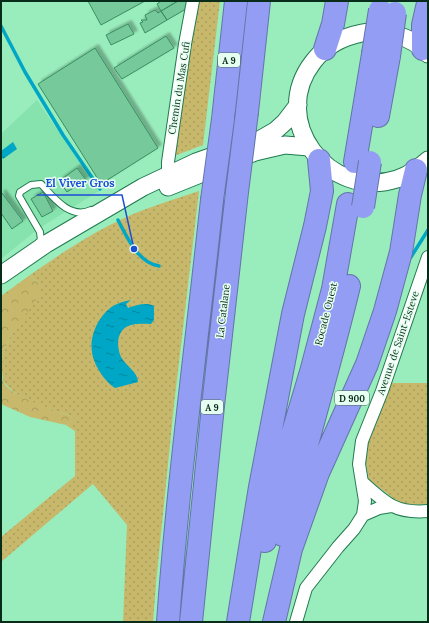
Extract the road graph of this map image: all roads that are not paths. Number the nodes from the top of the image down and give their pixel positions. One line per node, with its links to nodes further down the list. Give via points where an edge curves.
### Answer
1 (194, 1): 12 (street, Chemin du Mas Cufi, via 185,44)
2 (236, 1): 23 (highway, A 9, bridge, via 180,491)
3 (259, 1): 24 (highway, La Catalane / A 9, bridge)
4 (337, 1): 7 (highway)
5 (428, 3): 8 (highway, via 423,25)
6 (388, 6): 14 (highway, Rocade Ouest / D 900, bridge)
7 (325, 49): 8 (main road, via 348,36 374,31 400,35); 9 (main road, via 308,69 300,86)
8 (426, 52)
9 (298, 105): 10 (main road, via 300,127); 12 (main road, via 286,122 261,139 196,162)
10 (314, 154): 11 (main road, via 336,173 356,181 377,183 398,179); 18 (main road, via 285,146 255,152 163,189 70,240); 25 (highway, via 322,191 293,314 260,487)
11 (422, 165): 28 (highway, D 900, via 410,195 401,252 385,311 367,364 318,473 291,549)
12 (168, 175): 13 (main road)
13 (143, 187): 16 (lane, via 86,212 73,211 62,206 41,184 31,185 20,192 19,196 40,232 41,241); 17 (main road, via 46,244)
14 (356, 205): 26 (highway, Rocade Ouest / D 900, via 282,469); 27 (highway, Rocade Ouest / D 900, via 350,282 278,551)
15 (428, 257): 19 (street, Avenue de Saint-Esteve, via 362,441 359,464)
16 (1, 271)
17 (1, 275)
18 (1, 286)
19 (362, 482): 20 (street); 22 (street, Avenue de Saint-Esteve, via 365,501)
20 (391, 506): 21 (street, via 415,512); 22 (street)
21 (428, 511)
22 (363, 515): 29 (street, via 306,588)
23 (168, 622)
24 (190, 622)
25 (238, 622)
26 (248, 622)
27 (265, 622)
28 (274, 622)
29 (296, 622)

